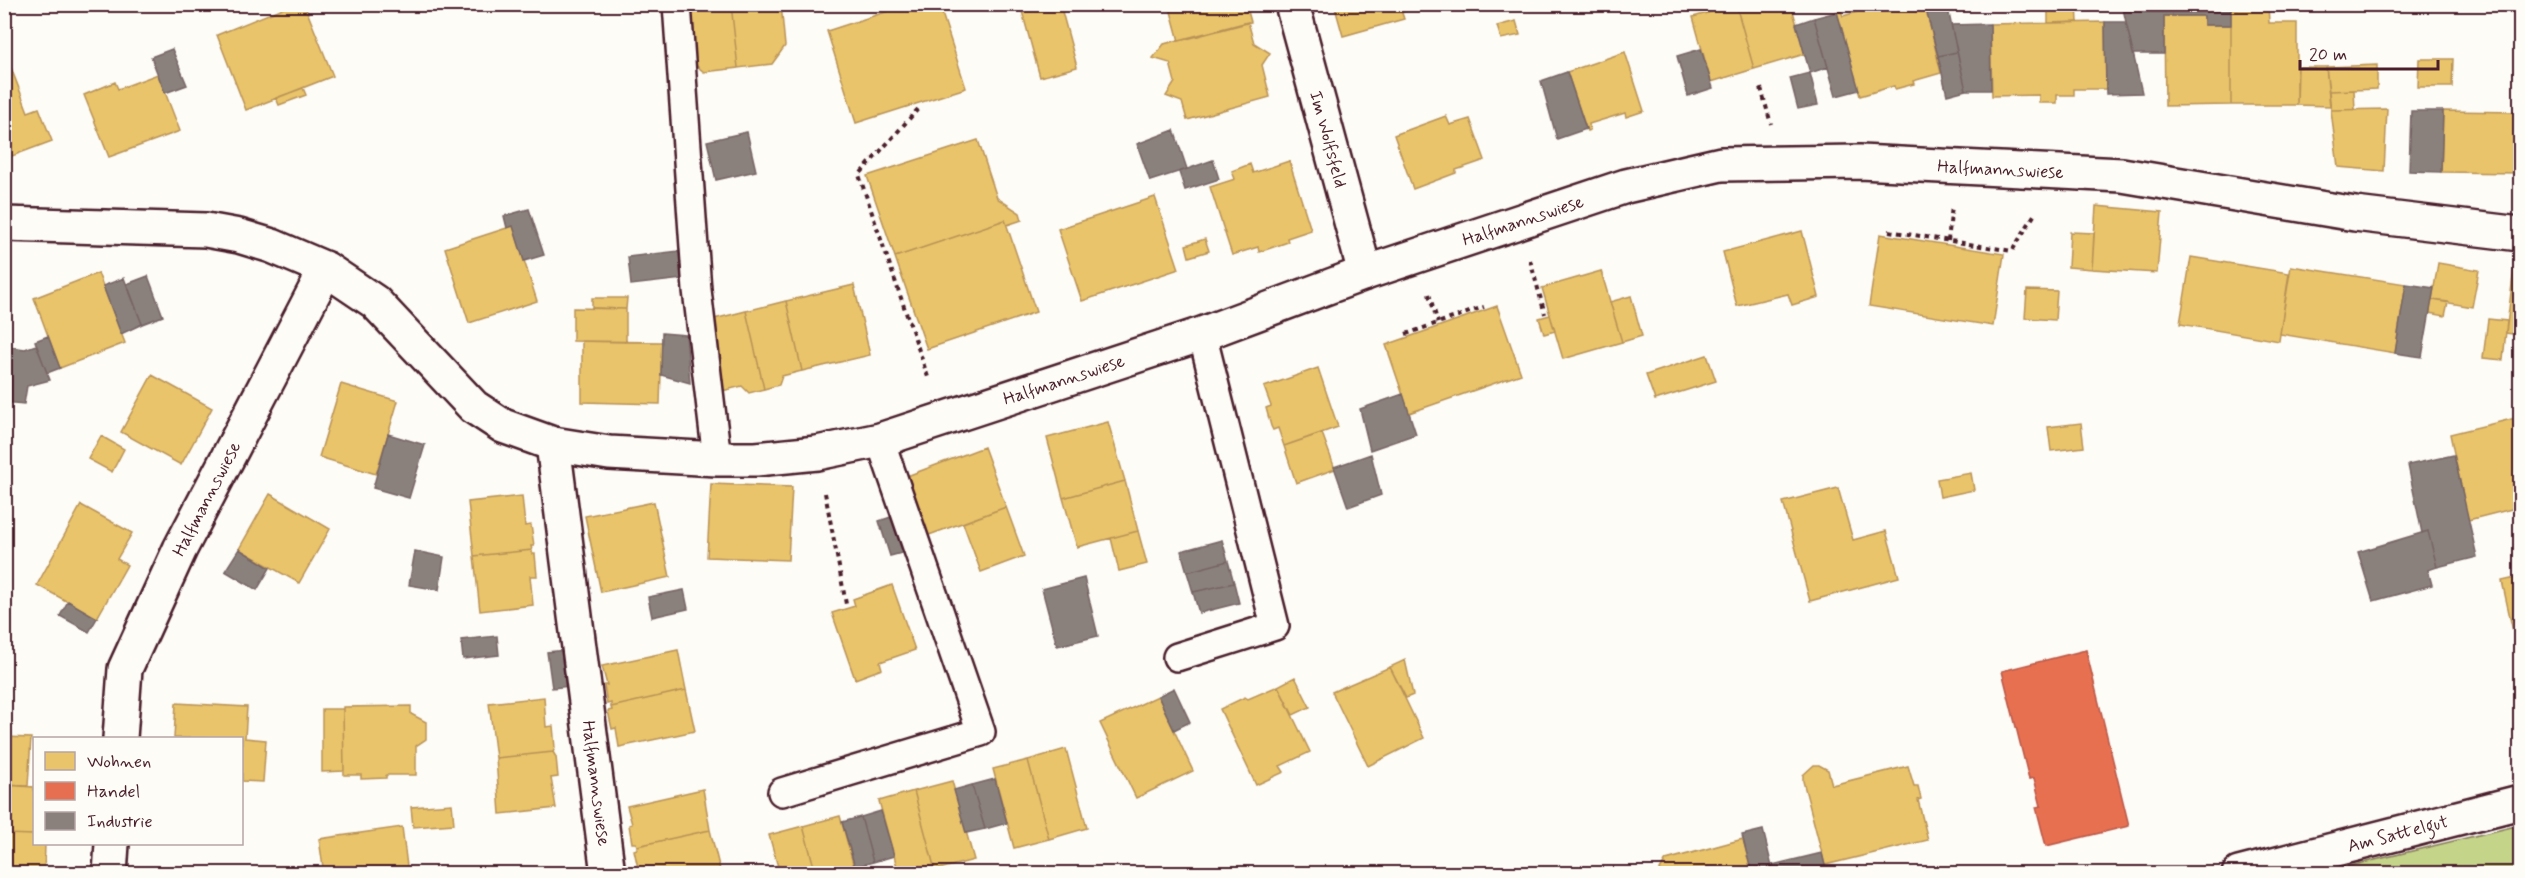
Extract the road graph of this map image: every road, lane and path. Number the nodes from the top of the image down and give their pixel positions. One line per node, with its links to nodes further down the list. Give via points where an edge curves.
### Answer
1 (677, 4): 25 (lane, via 697,290)
2 (1292, 4): 14 (street, Im Wolfsfeld)
3 (1761, 88): 5 (path)
4 (918, 109): 21 (path, via 859,175)
5 (1769, 117)
6 (4, 224): 13 (street, Halfmannswiese, via 206,230 272,246)
7 (1950, 227): 10 (path)
8 (1889, 231): 10 (path)
9 (2520, 234): 14 (street, Halfmannswiese, via 2367,216 2122,175 1919,164 1773,162 1719,165 1626,186)
10 (1948, 241): 11 (path)
11 (2012, 251)
12 (1532, 267): 17 (path)
13 (326, 269): 23 (street, Halfmannswiese, via 384,310 483,415); 28 (street, Halfmannswiese, via 180,549 125,669)
14 (1365, 273): 19 (street, Halfmannswiese)
15 (1430, 298): 18 (path)
16 (1484, 306): 18 (path)
17 (1545, 314)
18 (1438, 322): 20 (path)
19 (1202, 334): 21 (street, Halfmannswiese); 27 (lane, via 1275,626)
20 (1406, 334)
21 (942, 419): 22 (street, Halfmannswiese)
22 (880, 440): 24 (street, Halfmannswiese); 29 (lane, via 981,732)
23 (553, 444): 25 (street, Halfmannswiese, via 609,453); 33 (street, Halfmannswiese)
24 (817, 453): 25 (street, Halfmannswiese); 26 (path)
25 (717, 459)
26 (846, 604)
27 (1177, 657)
28 (120, 737)
29 (782, 792)
30 (2520, 802): 34 (street, Am Sattelgut)
31 (112, 845): 32 (street)
32 (110, 873)
33 (608, 873)
34 (2239, 873)

